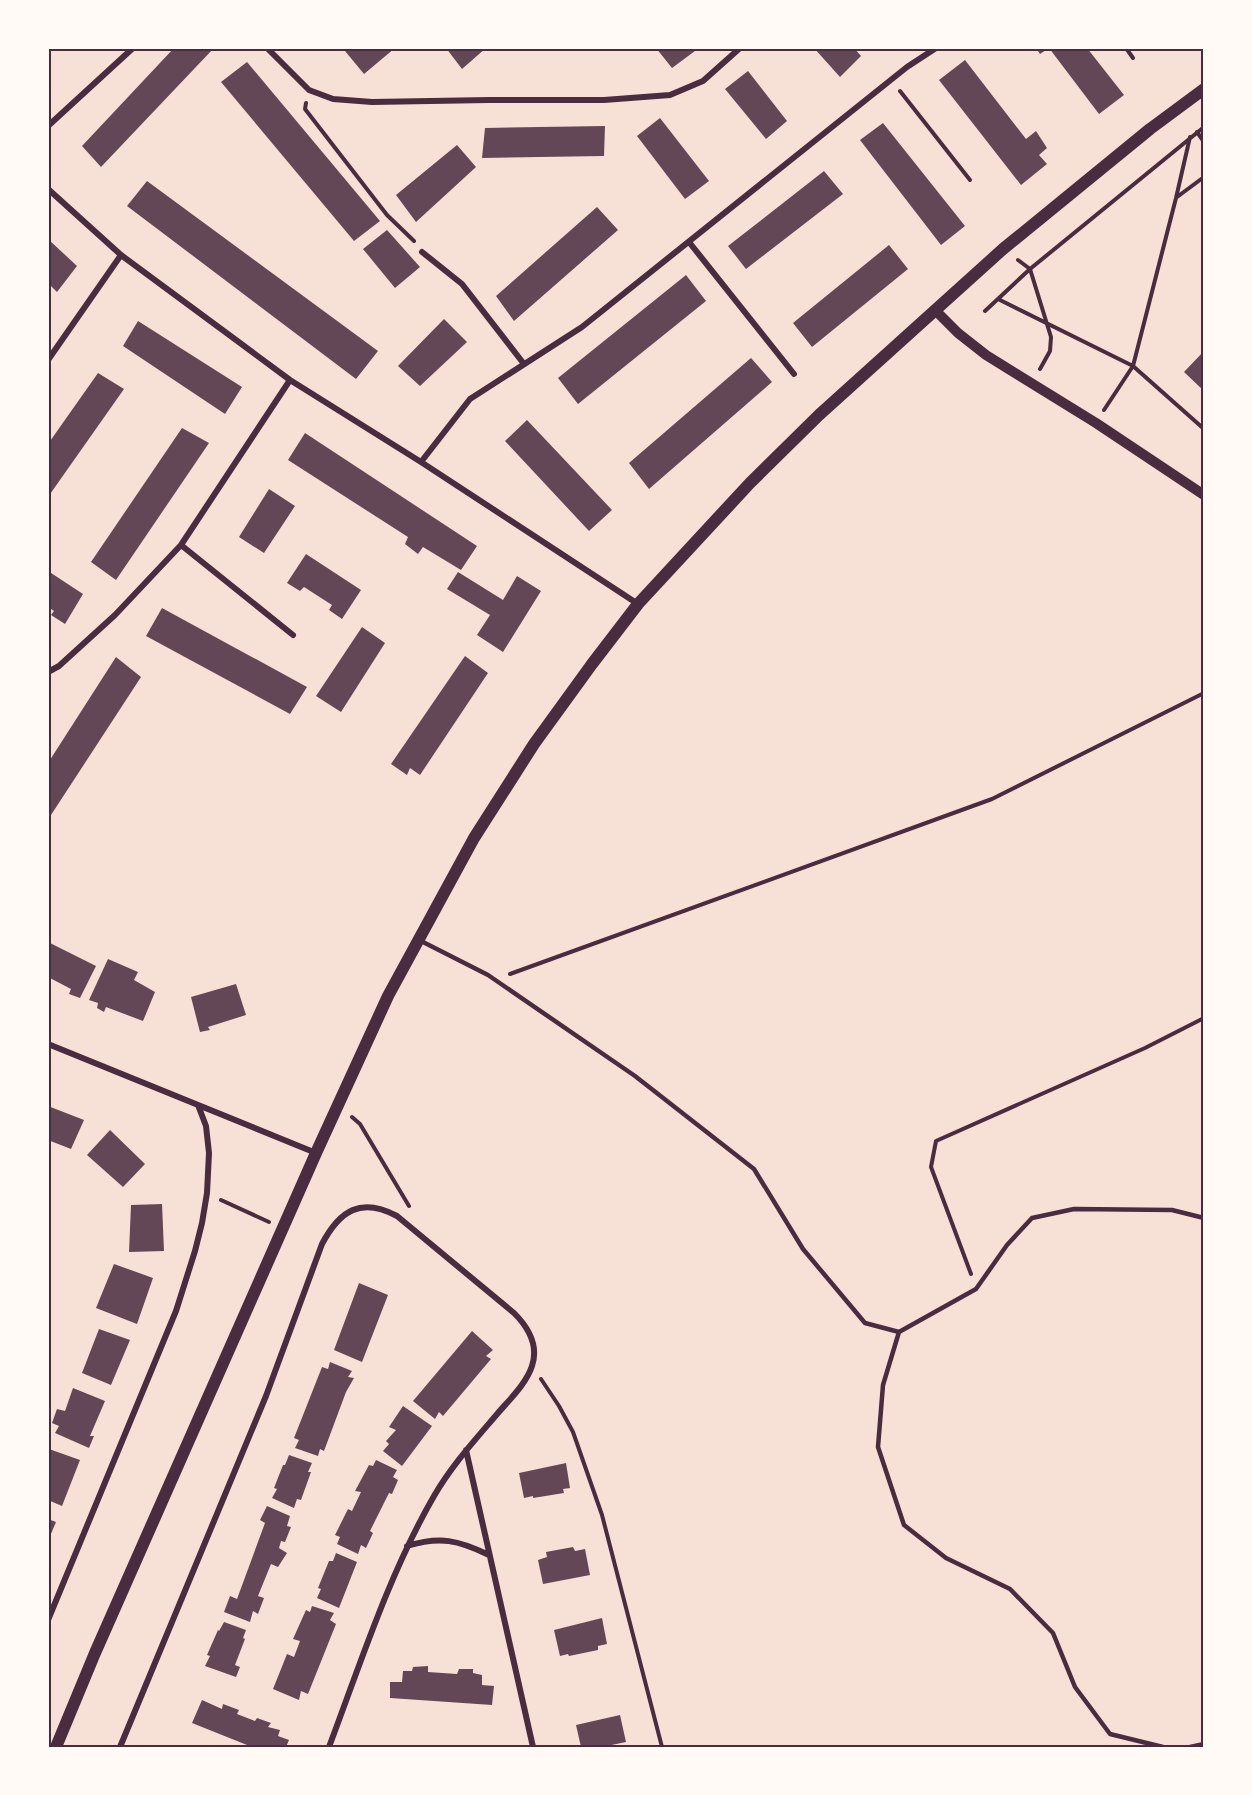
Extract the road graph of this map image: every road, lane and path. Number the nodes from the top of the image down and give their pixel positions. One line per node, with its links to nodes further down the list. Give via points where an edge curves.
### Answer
1 (133, 48): 10 (street)
2 (267, 48): 9 (street)
3 (740, 48): 9 (street, via 703,81 670,95 604,100 372,102 333,99)
4 (936, 48): 7 (street)
5 (1126, 48): 6 (path)
6 (1133, 58)
7 (892, 80): 16 (path); 19 (street)
8 (1204, 89): 20 (main road)
9 (309, 90): 21 (path, via 304,109)
10 (48, 126)
11 (1204, 127): 12 (path)
12 (1197, 132): 13 (path); 14 (path)
13 (1190, 137): 18 (path); 23 (path)
14 (1204, 142)
15 (1204, 177): 18 (path)
16 (970, 180)
17 (48, 189): 22 (street)
18 (1176, 198): 30 (path)
19 (689, 242): 29 (street, via 582,327); 31 (street)
20 (1003, 249): 23 (path); 25 (main road)
21 (422, 252): 29 (street, via 462,284)
22 (121, 255): 28 (street); 32 (street)
23 (1030, 269): 24 (path); 27 (path)
24 (999, 299): 26 (path); 27 (path)
25 (935, 310): 33 (street, via 972,345); 39 (main road, via 819,414)
26 (985, 311)
27 (1047, 323): 30 (path); 33 (path, via 1050,351)
28 (48, 360)
29 (524, 364): 36 (street, via 470,399)
30 (1133, 366): 34 (path); 35 (path)
31 (794, 374)
32 (290, 380): 36 (street); 38 (street)
33 (1030, 382): 34 (street)
34 (1096, 423): 37 (street)
35 (1204, 429)
36 (421, 462): 39 (street)
37 (1204, 495)
38 (181, 545): 40 (street); 41 (street, via 115,615)
39 (638, 604): 43 (main road, via 534,744 474,838)
40 (293, 635)
41 (48, 672)
42 (1204, 693): 44 (path, via 992,799)
43 (418, 939): 44 (lane); 47 (main road)
44 (494, 980): 55 (lane, via 635,1076 754,1169 803,1249 866,1323)
45 (1204, 1018): 54 (path, via 936,1141 931,1167)
46 (48, 1044): 48 (street)
47 (338, 1104): 49 (main road); 53 (path, via 360,1124 413,1212)
48 (198, 1105): 49 (street); 50 (street, via 206,1126 209,1153)
49 (316, 1153): 62 (main road)
50 (207, 1192): 51 (path); 60 (street, via 195,1251 176,1311)
51 (253, 1215)
52 (1204, 1218): 54 (lane, via 1172,1210 1074,1209 1032,1218)
53 (418, 1233): 56 (street, via 529,1330 533,1341); 63 (street, via 385,1209 360,1208 337,1220 322,1244 266,1396)
54 (976, 1289): 55 (lane)
55 (899, 1332): 67 (lane, via 883,1385 878,1447 904,1525 946,1558 1010,1589 1053,1633 1075,1687 1110,1734)
56 (532, 1366): 57 (street, via 523,1383); 66 (path, via 573,1432 602,1515)
57 (466, 1450): 58 (street); 59 (street)
58 (407, 1546): 59 (street, via 428,1540 451,1541); 64 (street)
59 (489, 1555): 65 (street)
60 (48, 1620)
61 (1204, 1744): 68 (lane)
62 (56, 1747)
63 (120, 1747)
64 (329, 1747)
65 (533, 1747)
66 (662, 1747)
67 (1163, 1747)
68 (1190, 1747)

